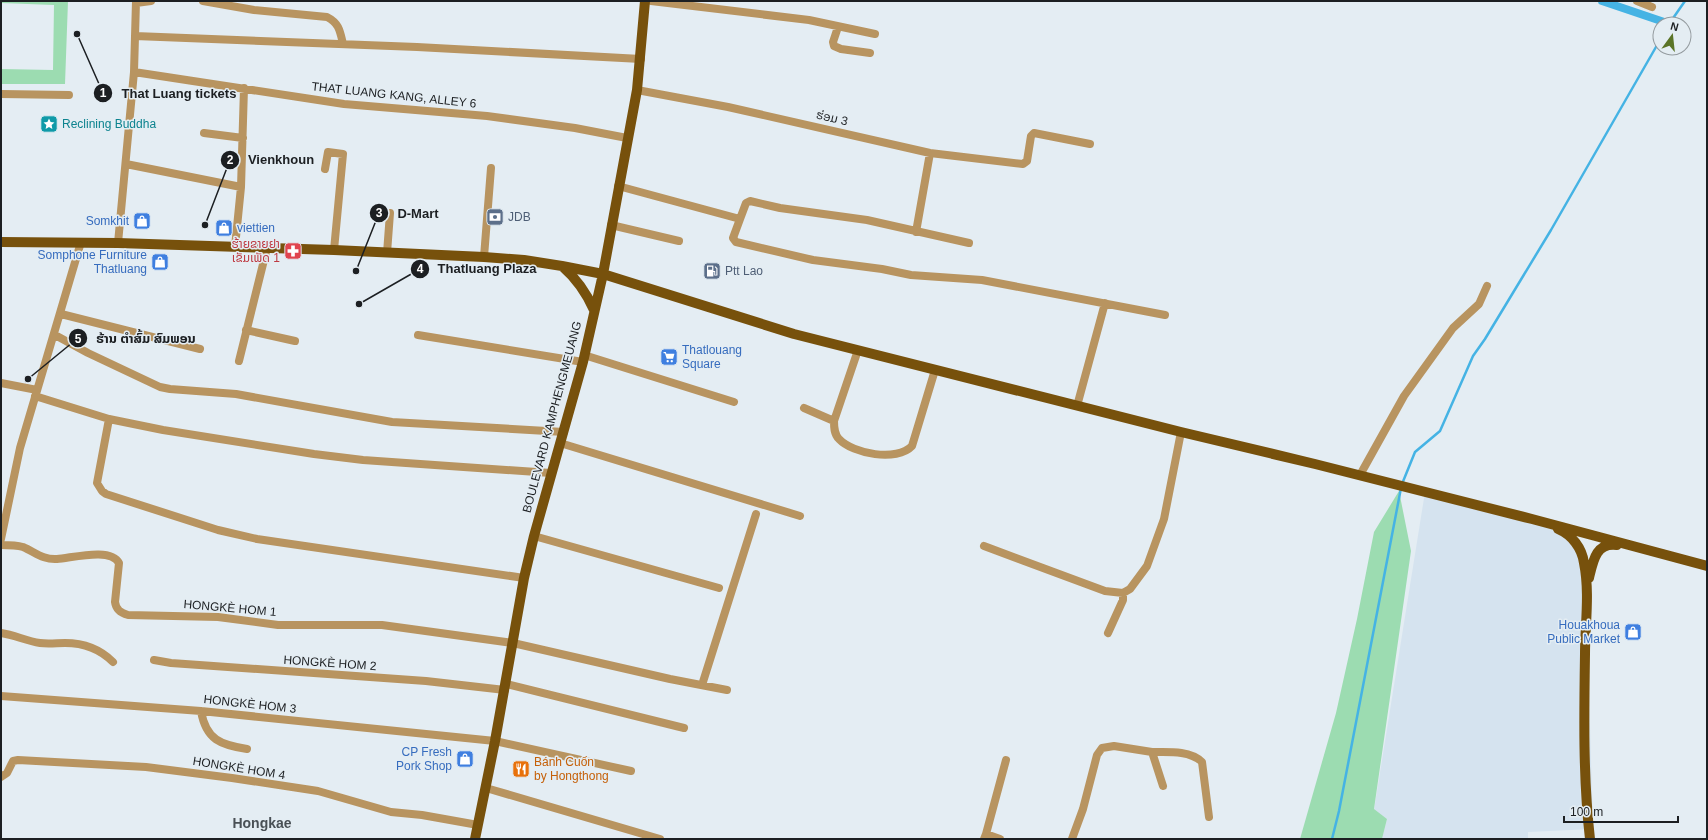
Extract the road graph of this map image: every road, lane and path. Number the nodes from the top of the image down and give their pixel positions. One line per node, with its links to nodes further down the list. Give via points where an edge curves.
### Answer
1 (151, 1): 6 (street)
2 (203, 1): 11 (street, via 254,10 327,17 339,26)
3 (645, 1): 13 (main road, BOULEVARD KAMPHENGMEUANG)
4 (651, 1): 8 (street, via 809,20)
5 (1637, 1): 7 (street)
6 (136, 2): 10 (street)
7 (1652, 6)
8 (838, 27): 9 (street); 12 (street, via 834,46)
9 (875, 34)
10 (135, 36): 11 (street); 14 (street)
11 (343, 44): 13 (street)
12 (870, 53)
13 (641, 59): 16 (main road, BOULEVARD KAMPHENGMEUANG)
14 (134, 72): 15 (street, THAT LUANG KANG, ALLEY 6); 24 (street)
15 (244, 88): 20 (street); 21 (street, THAT LUANG KANG, ALLEY 6, via 344,104 487,116)
16 (638, 90): 21 (main road, BOULEVARD KAMPHENGMEUANG); 23 (street, ຮ່ອມ 3, via 728,107)
17 (1, 94): 18 (street)
18 (69, 95)
19 (204, 133): 20 (street)
20 (243, 138): 27 (street)
21 (627, 138): 28 (main road, BOULEVARD KAMPHENGMEUANG)
22 (1090, 144): 23 (street, ຮ່ອມ 3, via 1034,133 1031,136 1027,161 1023,164)
23 (930, 153): 32 (street)
24 (126, 164): 27 (street); 36 (street)
25 (490, 168): 42 (street)
26 (325, 169): 40 (street, via 328,152 343,154)
27 (241, 186): 38 (street)
28 (618, 186): 30 (street); 31 (main road, BOULEVARD KAMPHENGMEUANG)
29 (390, 213): 41 (street)
30 (740, 219): 32 (street, via 746,203 750,201 780,208 867,220); 46 (street, via 733,238 736,242 806,258 911,275 982,280)
31 (611, 225): 33 (street); 44 (main road, BOULEVARD KAMPHENGMEUANG)
32 (916, 232): 37 (street)
33 (679, 241)
34 (1, 242): 35 (main road)
35 (81, 242): 36 (main road); 48 (street)
36 (118, 242): 38 (main road)
37 (968, 243)
38 (235, 247): 39 (main road)
39 (267, 248): 40 (main road); 50 (street)
40 (334, 250): 41 (main road)
41 (388, 253): 42 (main road)
42 (484, 257): 43 (main road)
43 (562, 266): 44 (main road); 47 (main road, via 583,288)
44 (603, 274): 47 (main road, BOULEVARD KAMPHENGMEUANG); 55 (main road, via 794,334)
45 (1487, 286): 70 (street, via 1479,304 1453,328 1404,396)
46 (1105, 303): 49 (street); 62 (street)
47 (594, 310): 56 (main road, BOULEVARD KAMPHENGMEUANG)
48 (60, 314): 51 (street); 54 (street)
49 (1165, 315)
50 (246, 330): 53 (street); 57 (street)
51 (54, 335): 60 (street); 66 (street, via 160,387 170,389 236,394 392,422)
52 (418, 335): 56 (street)
53 (294, 341)
54 (200, 349)
55 (858, 350): 58 (main road); 65 (street)
56 (584, 359): 61 (street); 66 (main road, BOULEVARD KAMPHENGMEUANG)
57 (239, 361)
58 (935, 370): 62 (main road); 65 (street, via 912,446 905,451 874,455 850,447 838,438)
59 (1, 383): 60 (street)
60 (36, 393): 64 (street); 75 (street, via 20,448)
61 (734, 402)
62 (1077, 406): 67 (main road)
63 (804, 408): 65 (street)
64 (109, 419): 69 (street, via 170,431 363,460); 80 (street, via 97,483 106,494 218,530 257,539)
65 (834, 421)
66 (564, 432): 68 (main road, BOULEVARD KAMPHENGMEUANG)
67 (1181, 432): 70 (main road); 83 (street, via 1158,539 1147,566 1130,589)
68 (560, 443): 69 (main road, BOULEVARD KAMPHENGMEUANG); 72 (street)
69 (551, 473): 74 (main road, BOULEVARD KAMPHENGMEUANG)
70 (1360, 475): 73 (main road)
71 (756, 514): 89 (street)
72 (800, 516)
73 (1532, 519): 78 (main road); 81 (main road, via 1563,532 1574,540 1585,564)
74 (534, 536): 80 (main road, BOULEVARD KAMPHENGMEUANG); 82 (street)
75 (1, 538)
76 (1, 545): 86 (street, HONGKÈ HOM 1, via 23,547 44,558 56,559 78,555 113,556 119,563 116,607 128,615 218,617 278,625 382,625)
77 (984, 546): 83 (street, via 1105,591)
78 (1637, 547): 79 (main road); 81 (main road, via 1614,544 1601,548 1593,559)
79 (1707, 566)
80 (524, 578): 86 (main road, BOULEVARD KAMPHENGMEUANG)
81 (1586, 587): 110 (main road, via 1585,763)
82 (719, 588)
83 (1123, 593): 85 (street, via 1123,600)
84 (1, 633): 88 (street, via 27,641 83,644 104,653)
85 (1108, 633)
86 (513, 643): 89 (street); 90 (main road, BOULEVARD KAMPHENGMEUANG)
87 (154, 660): 90 (street, HONGKÈ HOM 2)
88 (113, 662)
89 (702, 685): 91 (street)
90 (505, 687): 94 (street, HONGKÈ HOM 2); 95 (main road, BOULEVARD KAMPHENGMEUANG)
91 (727, 690)
92 (1, 696): 93 (street, HONGKÈ HOM 3)
93 (202, 711): 95 (street, HONGKÈ HOM 3); 96 (street, via 204,726 214,737 227,746)
94 (684, 728)
95 (496, 741): 99 (street, HONGKÈ HOM 3); 102 (main road, BOULEVARD KAMPHENGMEUANG)
96 (247, 749)
97 (1152, 752): 101 (street); 103 (street, via 1178,753 1193,756 1202,762); 109 (street, via 1114,746 1102,748 1097,755)
98 (1006, 760): 105 (street)
99 (631, 770)
100 (1, 777): 104 (street, HONGKÈ HOM 4, via 7,773 13,761 18,760 146,767 318,791 391,812)
101 (1163, 786)
102 (486, 788): 104 (main road, BOULEVARD KAMPHENGMEUANG); 107 (street)
103 (1209, 817)
104 (478, 825): 106 (main road, BOULEVARD KAMPHENGMEUANG)
105 (985, 837): 108 (street)
106 (474, 839)
107 (660, 839)
108 (1000, 839)
109 (1072, 839)
110 (1590, 839)

